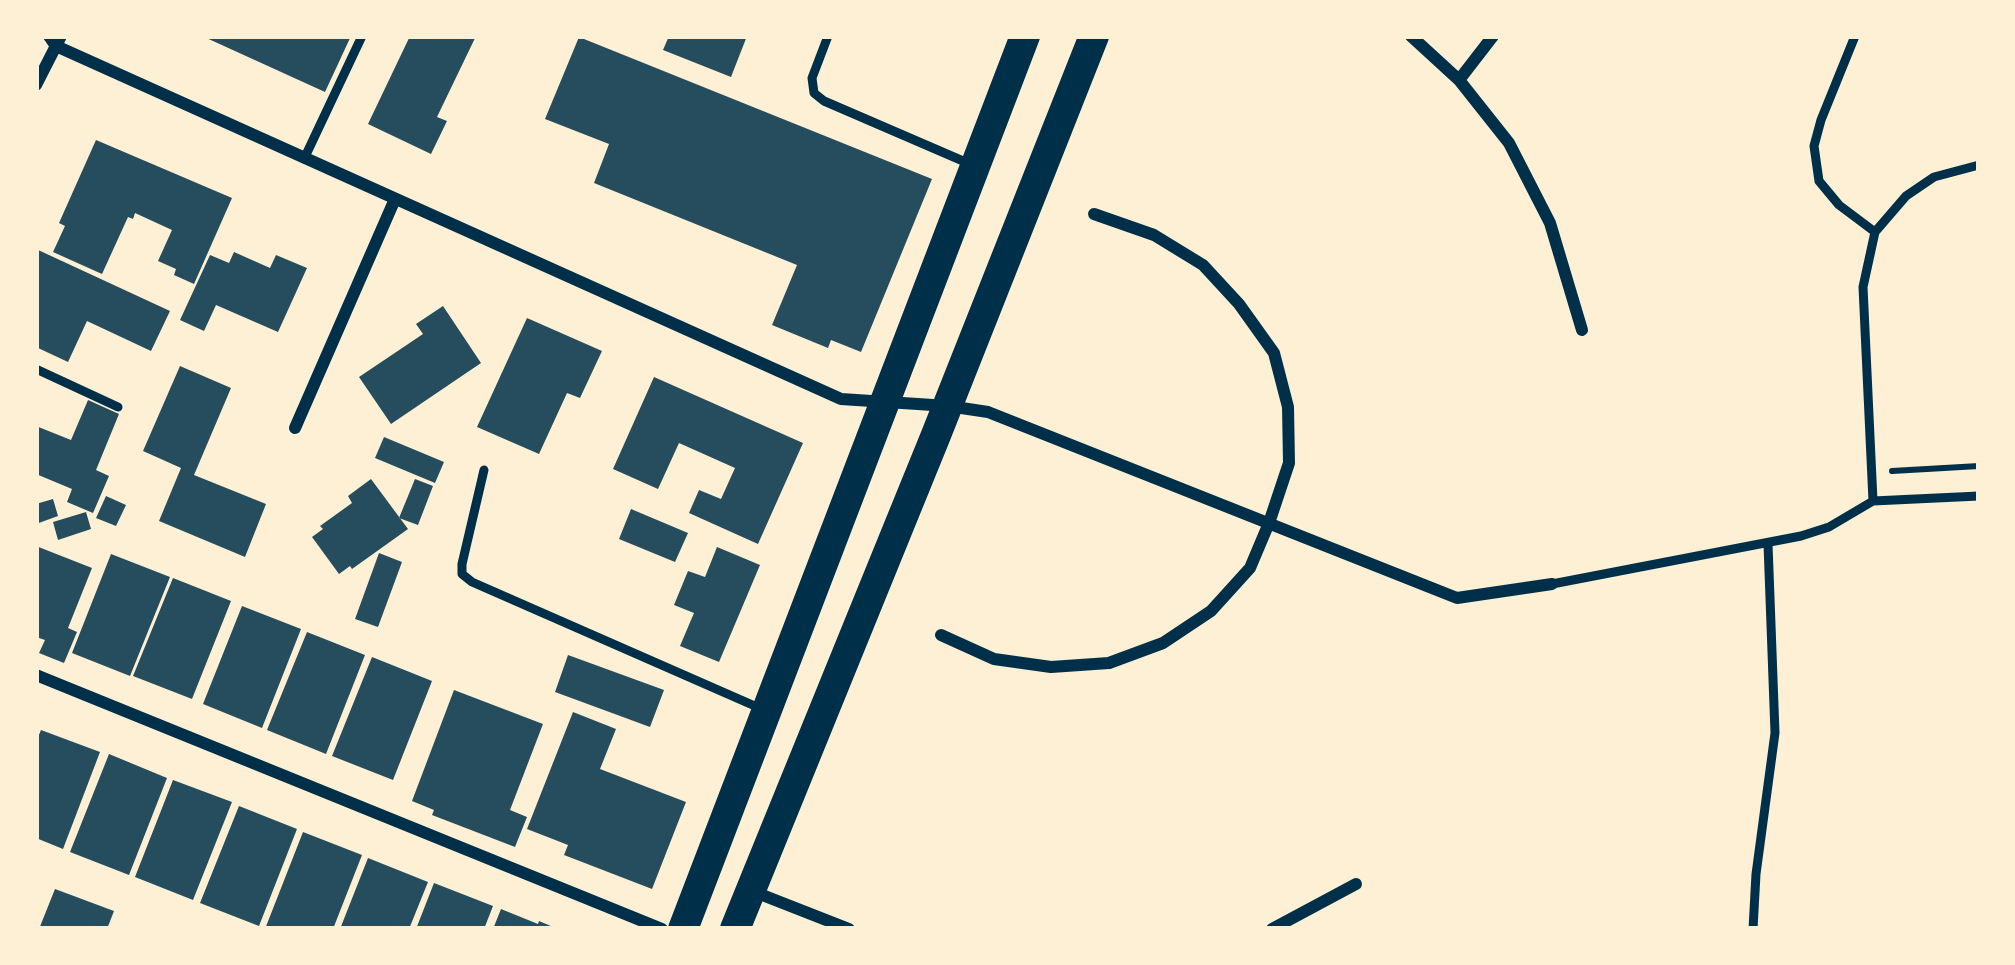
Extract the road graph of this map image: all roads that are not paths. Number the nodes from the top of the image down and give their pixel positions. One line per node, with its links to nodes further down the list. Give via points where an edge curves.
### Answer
1 (362, 36): 12 (lane)
2 (828, 36): 14 (lane, via 814,93)
3 (1025, 36): 14 (main road)
4 (1094, 36): 21 (main road)
5 (1411, 36): 9 (street)
6 (1493, 36): 9 (street)
7 (1855, 36): 17 (lane, via 1814,146 1819,181)
8 (55, 40): 10 (street); 12 (street)
9 (1459, 80): 18 (street, via 1509,143 1550,223)
10 (36, 85)
11 (1979, 151): 13 (lane)
12 (304, 159): 15 (street)
13 (1976, 165): 17 (lane, via 1934,177)
14 (975, 166): 20 (main road)
15 (395, 199): 20 (street, via 841,399); 23 (street)
16 (1094, 214): 27 (street, via 1154,235 1203,265 1274,353 1288,407 1289,463)
17 (1875, 232): 26 (lane, via 1863,287)
18 (1582, 330)
19 (36, 368): 22 (lane)
20 (885, 403): 21 (street); 32 (main road)
21 (947, 406): 27 (street, via 996,415); 34 (main road)
22 (118, 407)
23 (295, 428)
24 (484, 470): 32 (lane, via 462,574)
25 (1979, 496): 26 (lane)
26 (1873, 501): 28 (lane, via 1829,527)
27 (1269, 523): 29 (street, via 1457,598); 30 (street, via 1250,568 1211,611 1163,644 1109,662 1051,668 994,659)
28 (1768, 544): 29 (lane); 40 (lane, via 1775,733)
29 (1552, 584)
30 (941, 635)
31 (36, 675): 35 (street)
32 (767, 712): 36 (main road)
33 (1356, 884): 39 (street)
34 (751, 890): 37 (main road); 38 (street)
35 (662, 929)
36 (683, 929)
37 (735, 929)
38 (849, 929)
39 (1272, 929)
40 (1753, 929)

